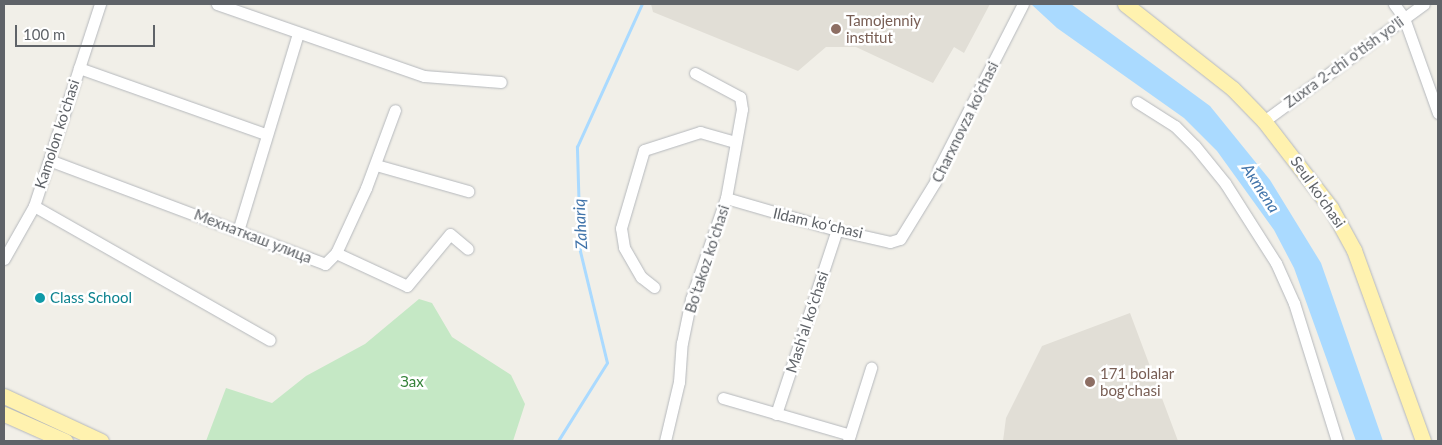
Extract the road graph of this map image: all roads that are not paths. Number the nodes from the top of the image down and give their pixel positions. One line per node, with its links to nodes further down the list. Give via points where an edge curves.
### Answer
1 (100, 4): 10 (street, Kamolon ko'chasi)
2 (217, 4): 9 (street)
3 (1125, 4): 16 (main road, Seul ko'chasi, via 1222,78)
4 (1142, 4): 16 (main road, Seul ko'chasi, via 1228,71)
5 (1394, 4): 8 (street)
6 (1424, 4): 8 (street, Zuxra 2-chi o'tish yo'li)
7 (1022, 6): 26 (street, Charxnovza ko'chasi, via 939,168 936,182)
8 (1404, 18): 15 (street); 16 (street, Zuxra 2-chi o'tish yo'li)
9 (298, 33): 12 (street, via 424,76); 17 (street)
10 (79, 68): 17 (street); 19 (street, Kamolon ko'chasi)
11 (695, 73): 18 (street, Boʻtakoz koʻchasi, via 740,97 742,109)
12 (501, 82)
13 (1137, 102): 41 (street, via 1174,126 1195,146 1226,184 1276,263 1294,303)
14 (394, 110): 20 (street, Мехнаткаш улица)
15 (1438, 113)
16 (1268, 118): 42 (main road, Seul ko'chasi, via 1347,235); 43 (main road, Seul ko'chasi, via 1329,189 1354,230)
17 (264, 134): 25 (street)
18 (734, 142): 22 (street, Boʻtakoz koʻchasi); 30 (street, via 700,132 644,150 621,228 624,247 641,277)
19 (49, 160): 23 (street, Kamolon ko'chasi); 25 (street, Мехнаткаш улица)
20 (376, 165): 21 (street); 28 (street, Мехнаткаш улица)
21 (468, 191)
22 (726, 198): 24 (street, Ildam koʻchasi); 40 (street, Boʻtakoz koʻchasi, via 691,299 682,343 679,382)
23 (34, 206): 29 (street, Kamolon ko'chasi); 31 (street)
24 (837, 230): 26 (street, Ildam koʻchasi, via 890,242 900,239); 36 (street, Mashʼal koʻchasi)
25 (238, 231): 28 (street, Мехнаткаш улица, via 325,264)
26 (907, 231)
27 (468, 249): 28 (street, via 450,234 406,286)
28 (336, 253)
29 (4, 259)
30 (654, 287)
31 (270, 340)
32 (870, 368): 37 (street)
33 (4, 396): 39 (main road)
34 (724, 398): 36 (street)
35 (4, 414): 38 (main road)
36 (776, 414): 37 (street)
37 (849, 438)
38 (65, 441)
39 (101, 441)
40 (665, 441)
41 (1337, 441)
42 (1422, 441)
43 (1433, 441)

